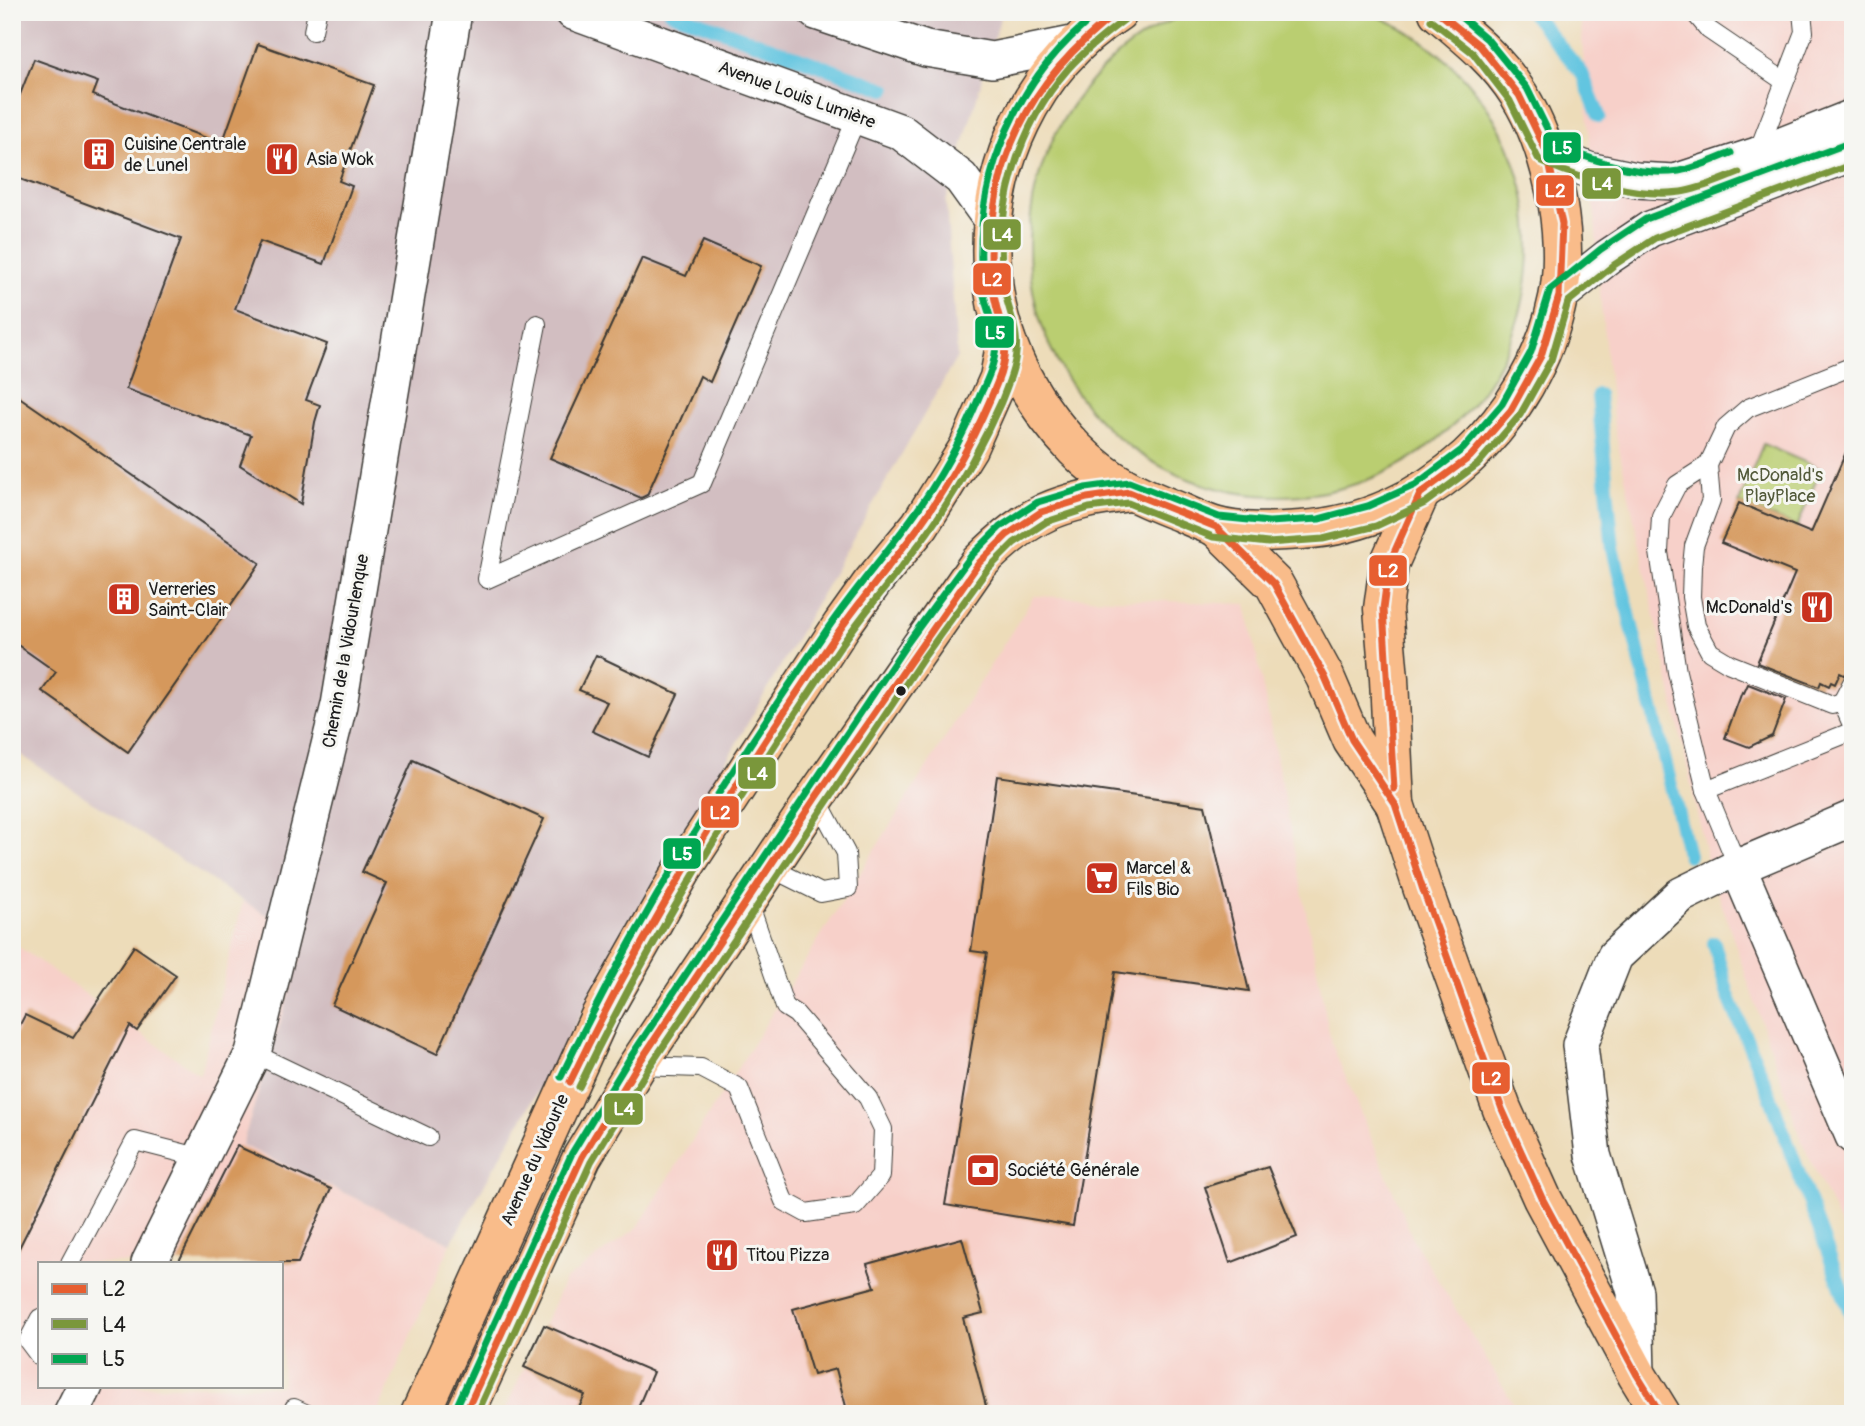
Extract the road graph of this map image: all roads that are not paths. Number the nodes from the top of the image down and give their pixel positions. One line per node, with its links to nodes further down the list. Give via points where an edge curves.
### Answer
1 (317, 12): 9 (lane)
2 (454, 12): 35 (street, Chemin de la Vidourlenque, via 339,705)
3 (573, 12): 11 (street, Avenue Louis Lumière)
4 (816, 12): 8 (street, via 926,49 992,60)
5 (1438, 12): 13 (main road, via 1480,46 1519,95)
6 (1694, 12): 10 (lane, via 1709,30)
7 (1802, 12): 10 (lane, via 1804,32)
8 (1097, 23): 16 (main road, via 1044,81 1019,124 1001,172)
9 (313, 31)
10 (1784, 81): 15 (lane)
11 (858, 117): 16 (street, Avenue Louis Lumière, via 901,132 961,178); 18 (lane, via 702,482 487,579)
12 (1853, 117): 15 (street)
13 (1547, 153): 15 (street, via 1588,170 1675,182); 17 (main road, via 1562,224)
14 (1853, 153): 17 (street, via 1650,229)
15 (1757, 155)
16 (992, 221): 19 (main road, via 992,282)
17 (1559, 296): 23 (main road, via 1541,356 1511,410 1470,457)
18 (537, 324)
19 (1006, 341): 22 (main road, via 1026,385 1054,427 1088,462); 45 (main road, Avenue du Vidourle, via 999,378 968,448 920,525 842,625 694,852 600,1016)
20 (1853, 366): 21 (lane, via 1748,408 1726,426)
21 (1708, 465): 26 (lane, via 1711,500 1694,546 1691,597 1696,626 1710,652 1832,705); 28 (lane, via 1676,485 1661,516 1658,552 1676,672)
22 (1129, 492): 24 (main road); 29 (main road, via 1041,512 1007,535 979,563)
23 (1420, 494): 24 (main road, via 1372,516 1321,529 1269,533); 30 (main road, via 1389,564 1382,609)
24 (1216, 527): 30 (main road, via 1274,584 1325,677 1352,740)
25 (1853, 681): 26 (lane)
26 (1842, 702): 27 (lane)
27 (1853, 729): 28 (lane)
28 (1706, 790): 33 (lane)
29 (816, 797): 32 (main road); 32 (lane, via 846,853 848,888 821,893)
30 (1395, 804): 44 (main road, via 1502,1109 1542,1198)
31 (1853, 818): 33 (street)
32 (769, 867): 34 (main road)
33 (1738, 867): 37 (street); 44 (street, via 1681,895 1615,956 1580,1045 1593,1155 1634,1292)
34 (748, 899): 36 (main road); 36 (lane, via 785,1007 868,1098 883,1129 881,1176 855,1206 806,1213 784,1201 739,1088 701,1068)
35 (253, 1053): 38 (lane); 39 (street, Chemin de la Vidourlenque)
36 (637, 1066): 46 (main road, via 582,1157)
37 (1853, 1136)
38 (428, 1137)
39 (202, 1158): 40 (lane, via 135,1141); 41 (street, Chemin de la Vidourlenque)
40 (70, 1262)
41 (150, 1262)
42 (38, 1322): 43 (lane, via 28,1341)
43 (38, 1354)
44 (1637, 1375): 47 (main road)
45 (420, 1414)
46 (465, 1414)
47 (1661, 1414)

